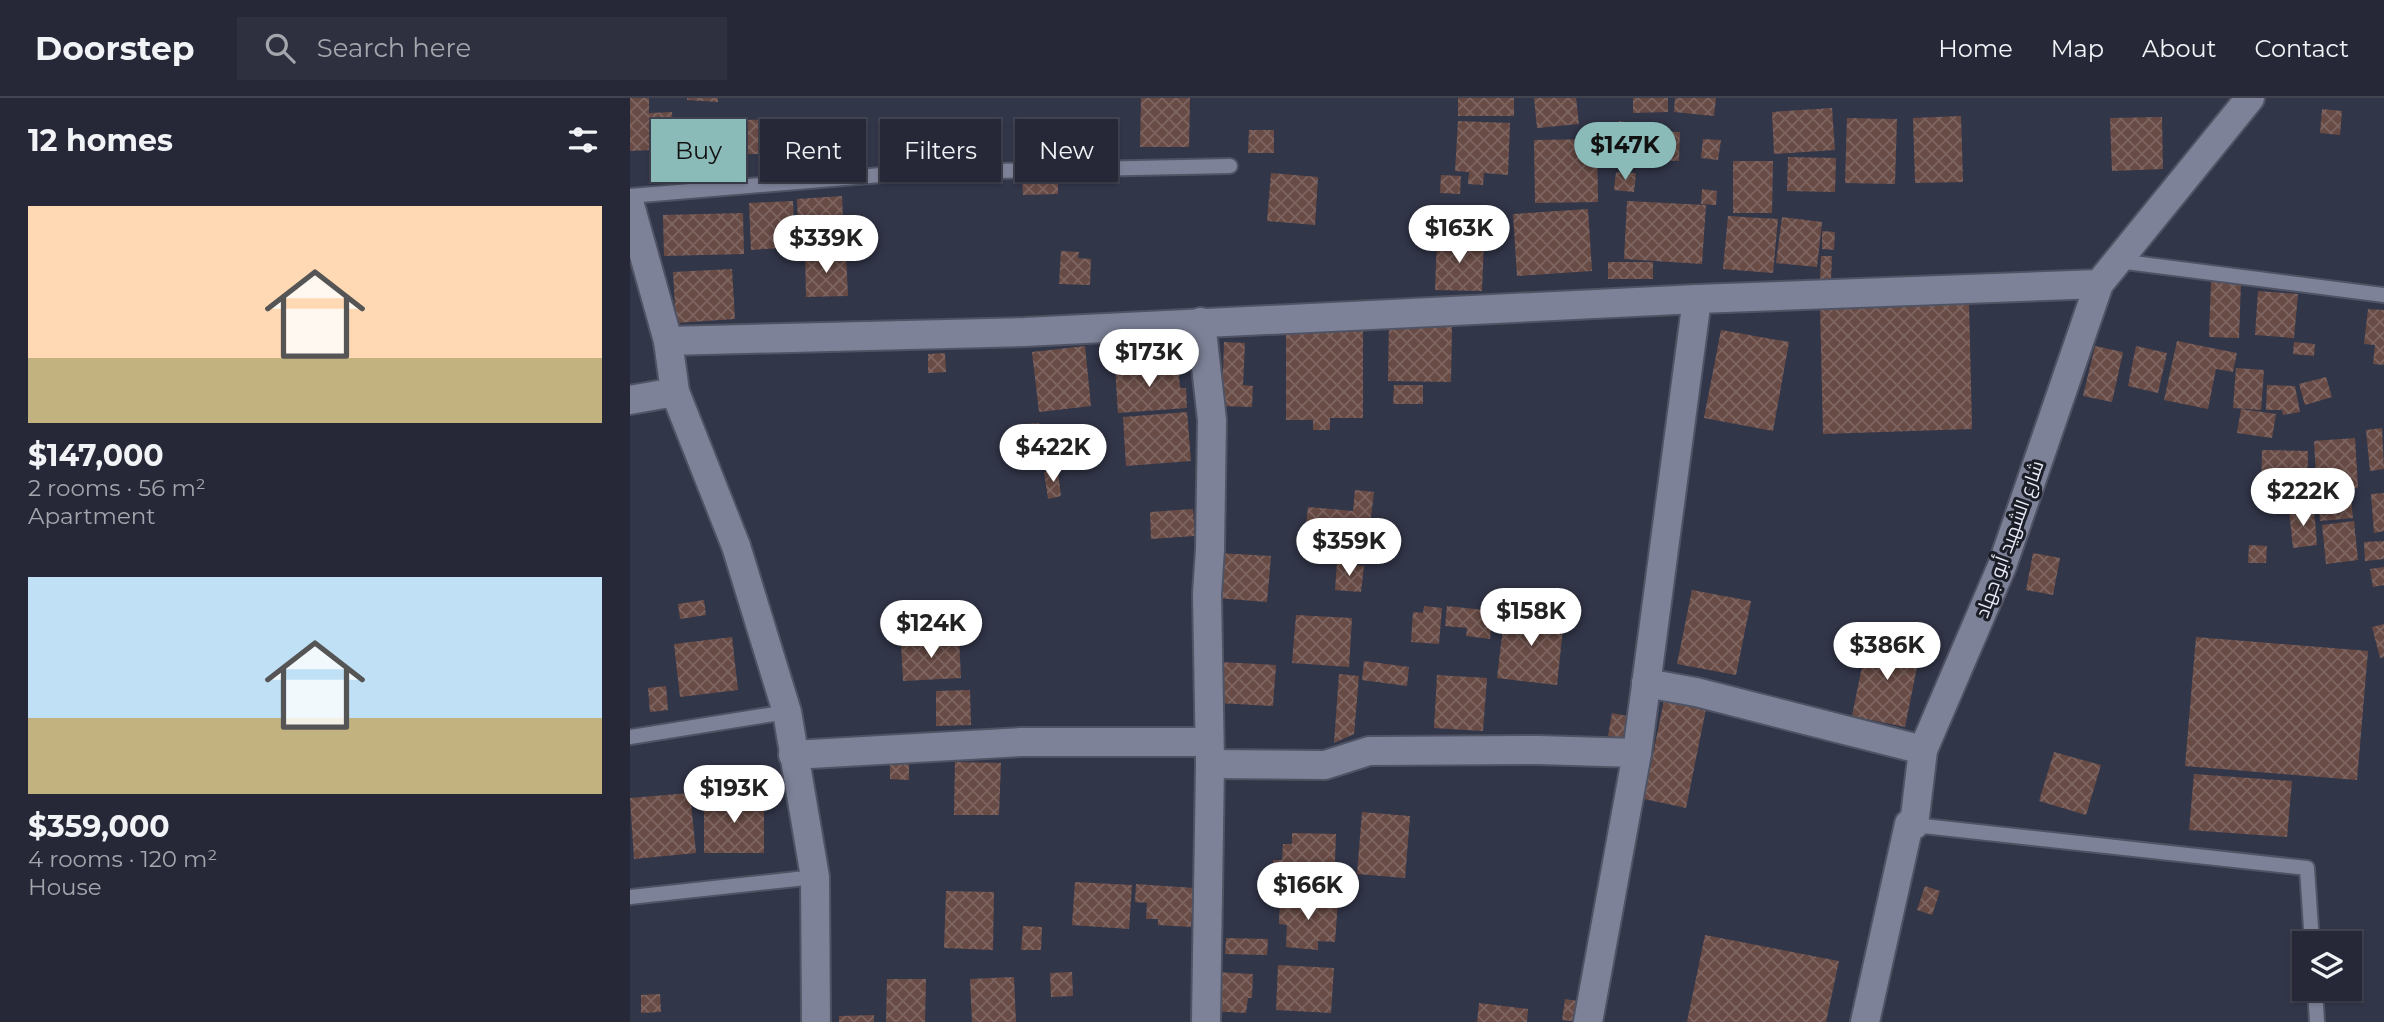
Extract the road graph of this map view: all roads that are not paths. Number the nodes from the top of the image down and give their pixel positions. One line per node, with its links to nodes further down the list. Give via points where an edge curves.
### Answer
1 (2250, 98): 5 (street, شارع الشهيد أبو جهاد)
2 (1230, 166): 3 (lane, via 905,173)
3 (630, 196)
4 (630, 205): 10 (street)
5 (2118, 261): 6 (street, شارع الشهيد أبو جهاد); 7 (lane)
6 (2099, 284): 8 (street); 16 (street, شارع الشهيد أبو جهاد, via 2002,566)
7 (2384, 295)
8 (1697, 299): 9 (street); 13 (street)
9 (1201, 322): 10 (street, via 1024,332); 17 (street, via 1212,421)
10 (668, 341): 11 (street)
11 (675, 391): 12 (street); 14 (street, via 736,546)
12 (630, 400)
13 (1646, 683): 16 (street); 18 (street)
14 (787, 712): 15 (lane); 19 (street)
15 (630, 737)
16 (1923, 750): 20 (street, شارع الشهيد أبو جهاد)
17 (1209, 753): 18 (street, via 1325,765 1369,751); 19 (street, via 1020,742); 26 (street)
18 (1637, 753): 27 (street)
19 (793, 755): 21 (street)
20 (1914, 825): 23 (lane, via 2307,868); 28 (street, شارع الشهيد أبو جهاد, via 1909,824)
21 (815, 877): 22 (lane); 25 (street)
22 (630, 897)
23 (2311, 931)
24 (2316, 1001): 29 (lane)
25 (816, 1022)
26 (1206, 1022)
27 (1588, 1022)
28 (1865, 1022)
29 (2317, 1022)

